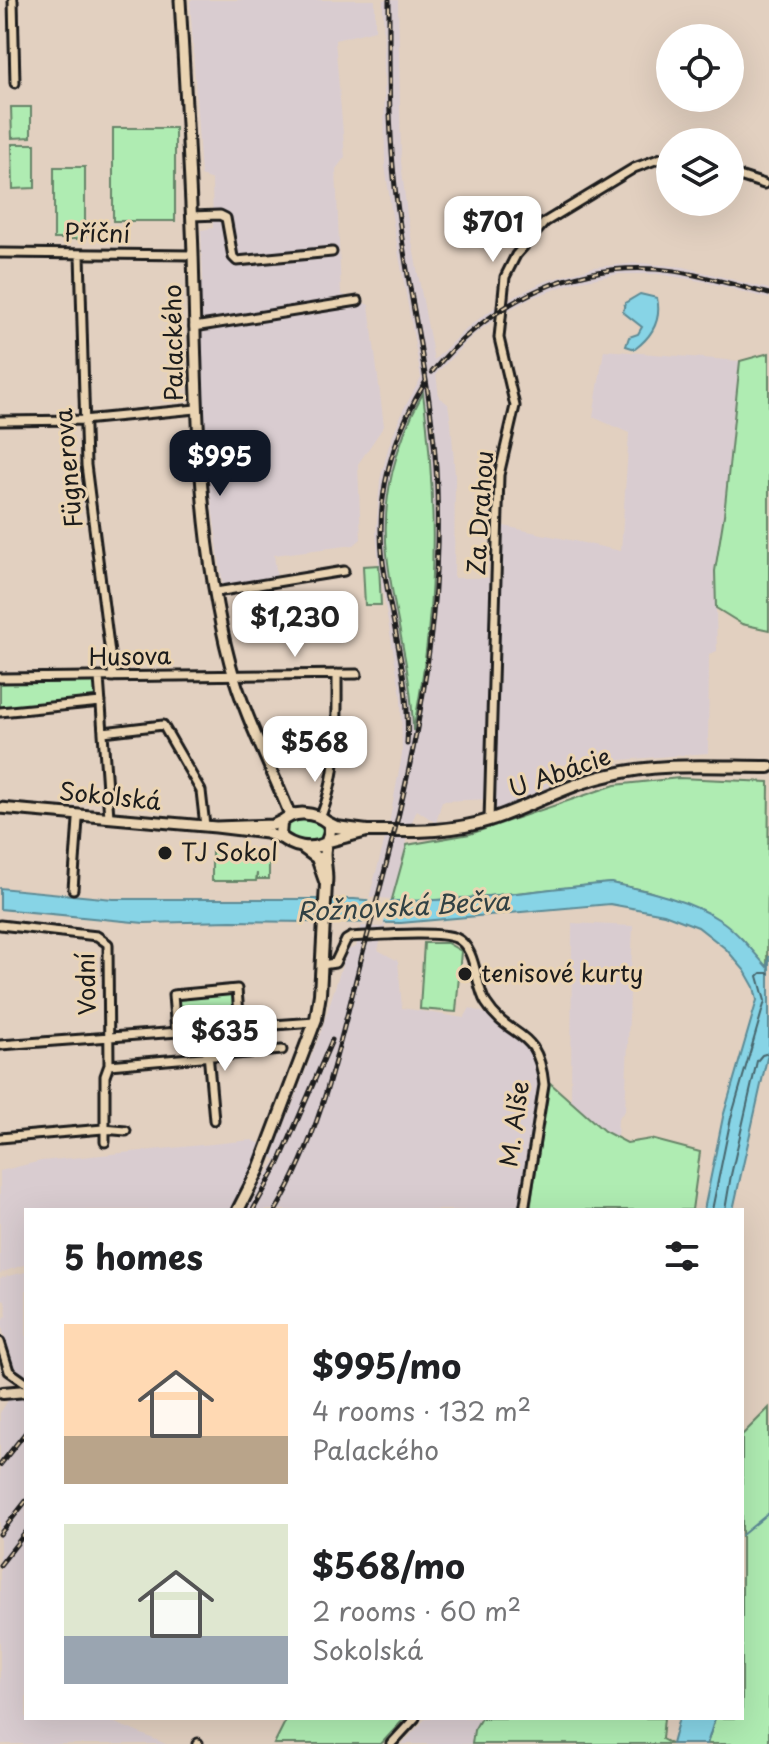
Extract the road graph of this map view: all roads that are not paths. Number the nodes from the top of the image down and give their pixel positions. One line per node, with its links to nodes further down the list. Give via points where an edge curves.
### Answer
1 (13, 0): 3 (street)
2 (180, 0): 7 (street, Palackého)
3 (15, 83)
4 (656, 160): 34 (street, Za Drahou, via 541,225 508,270 500,345 515,406 499,475)
5 (744, 178): 6 (street)
6 (764, 184)
7 (191, 216): 8 (street, via 226,218 237,261); 11 (street, Palackého)
8 (332, 252)
9 (0, 253): 10 (street, Příční)
10 (80, 254): 11 (street, Příční); 15 (street, Fügnerova)
11 (193, 255): 13 (street, Palackého)
12 (358, 301): 13 (street)
13 (194, 327): 14 (street, Palackého)
14 (196, 409): 15 (street); 18 (street, Palackého)
15 (83, 420): 16 (street); 23 (street, Fügnerova)
16 (0, 421)
17 (344, 571): 18 (street)
18 (216, 592): 21 (street, Palackého)
19 (337, 674): 20 (street, Husova); 21 (street, Husova); 33 (street)
20 (357, 674)
21 (233, 676): 23 (street, Husova); 31 (street, Palackého)
22 (99, 677): 23 (street, Husova); 24 (street, Husova); 25 (street)
23 (113, 677)
24 (0, 678)
25 (101, 702): 26 (street); 27 (street)
26 (0, 712)
27 (103, 732): 30 (street); 35 (street, via 163,725 201,791)
28 (766, 767): 34 (main road, U Abácie, via 634,770 568,786)
29 (0, 808): 30 (street, Sokolská)
30 (109, 817): 35 (street, Sokolská)
31 (286, 818): 33 (main road, Sokolská, via 307,814); 36 (street, Sokolská, via 273,825); 39 (main road, via 279,830)
32 (78, 820): 43 (street)
33 (324, 820): 37 (main road, Sokolská); 40 (main road, via 331,833)
34 (489, 820): 38 (main road, U Abácie)
35 (205, 826): 36 (street, Sokolská)
36 (216, 827): 39 (street, Sokolská)
37 (367, 831): 38 (main road, Sokolská); 40 (main road, Sokolská)
38 (421, 831)
39 (283, 839): 41 (main road, Sokolská)
40 (327, 842): 41 (main road, Sokolská); 42 (main road)
41 (302, 847): 42 (main road, via 317,858)
42 (326, 887): 45 (main road)
43 (73, 889)
44 (0, 925): 50 (street, Vodní, via 104,939)
45 (322, 965): 46 (main road); 61 (street, M. Alše, via 335,963 351,937 449,936 463,943 488,1006 530,1041 542,1069 544,1085)
46 (315, 1022): 47 (street); 60 (main road)
47 (240, 1027): 48 (street); 49 (street, via 237,989 173,995)
48 (206, 1030): 49 (street); 53 (street)
49 (176, 1032): 50 (street)
50 (108, 1037): 51 (street); 54 (street)
51 (0, 1045)
52 (282, 1050): 53 (street)
53 (208, 1055): 54 (street); 55 (street)
54 (109, 1065): 56 (street)
55 (214, 1120)
56 (103, 1129): 57 (street); 58 (street); 59 (street)
57 (126, 1131)
58 (0, 1138)
59 (105, 1142)
60 (239, 1208)
61 (524, 1208)
62 (0, 1342): 63 (street, via 9,1371)
63 (24, 1382)
64 (24, 1391): 65 (main road)
65 (1, 1392)
66 (413, 1720): 67 (street)
67 (391, 1744)

